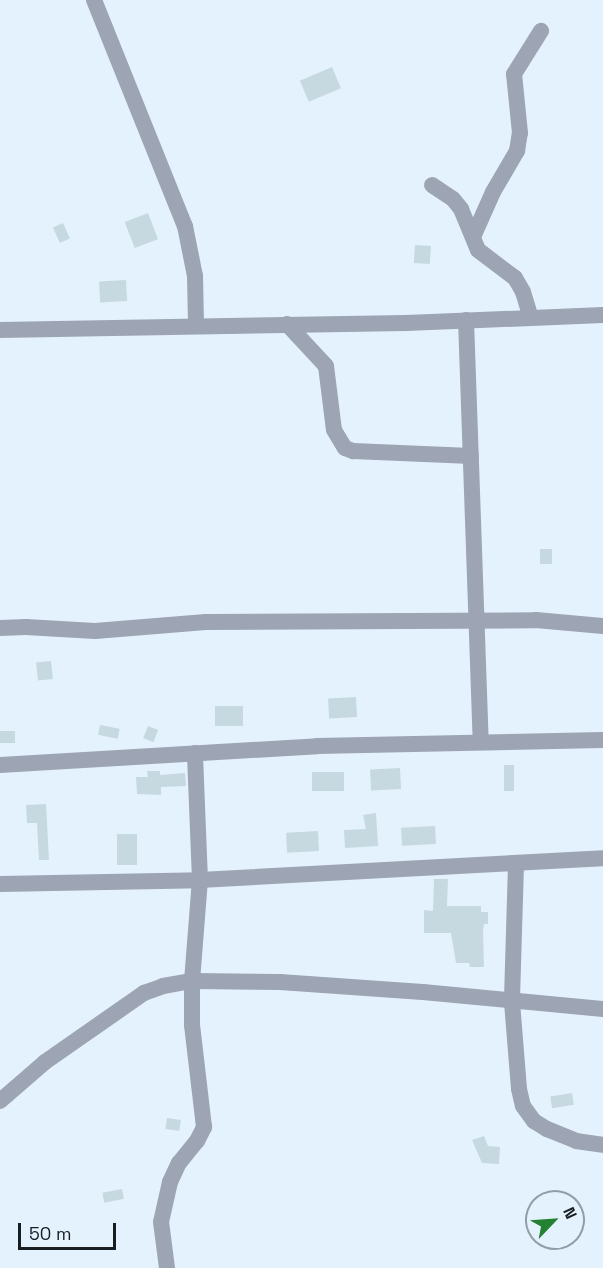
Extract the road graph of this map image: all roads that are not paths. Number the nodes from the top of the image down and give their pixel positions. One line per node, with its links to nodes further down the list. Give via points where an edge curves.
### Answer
1 (94, 0): 9 (street, via 186,226 195,276)
2 (541, 31): 4 (street, via 514,75 520,133 517,152)
3 (432, 185): 4 (street, via 461,209)
4 (473, 237): 6 (street, via 487,259 515,278)
5 (603, 315): 6 (street)
6 (531, 318): 7 (street)
7 (466, 320): 8 (street); 11 (street)
8 (287, 324): 9 (street); 11 (street, via 326,366 334,430 345,448)
9 (196, 325): 10 (street)
10 (0, 330)
11 (471, 456): 12 (street)
12 (476, 621): 13 (street, via 536,620); 14 (street, via 206,622 95,631); 16 (street)
13 (603, 626)
14 (0, 628)
15 (603, 740): 16 (street)
16 (481, 742): 17 (street)
17 (195, 753): 18 (street); 21 (street)
18 (0, 765)
19 (603, 858): 20 (street)
20 (516, 864): 21 (street); 24 (street)
21 (200, 880): 22 (street); 23 (street)
22 (0, 884)
23 (192, 981): 24 (street, via 280,982); 26 (street, via 144,993 45,1062); 28 (street, via 192,1025 204,1127 178,1163 170,1182 161,1222)
24 (512, 1002): 25 (street); 27 (street, via 519,1089 524,1106 534,1121 547,1129 576,1141)
25 (603, 1009)
26 (0, 1101)
27 (603, 1145)
28 (167, 1268)

